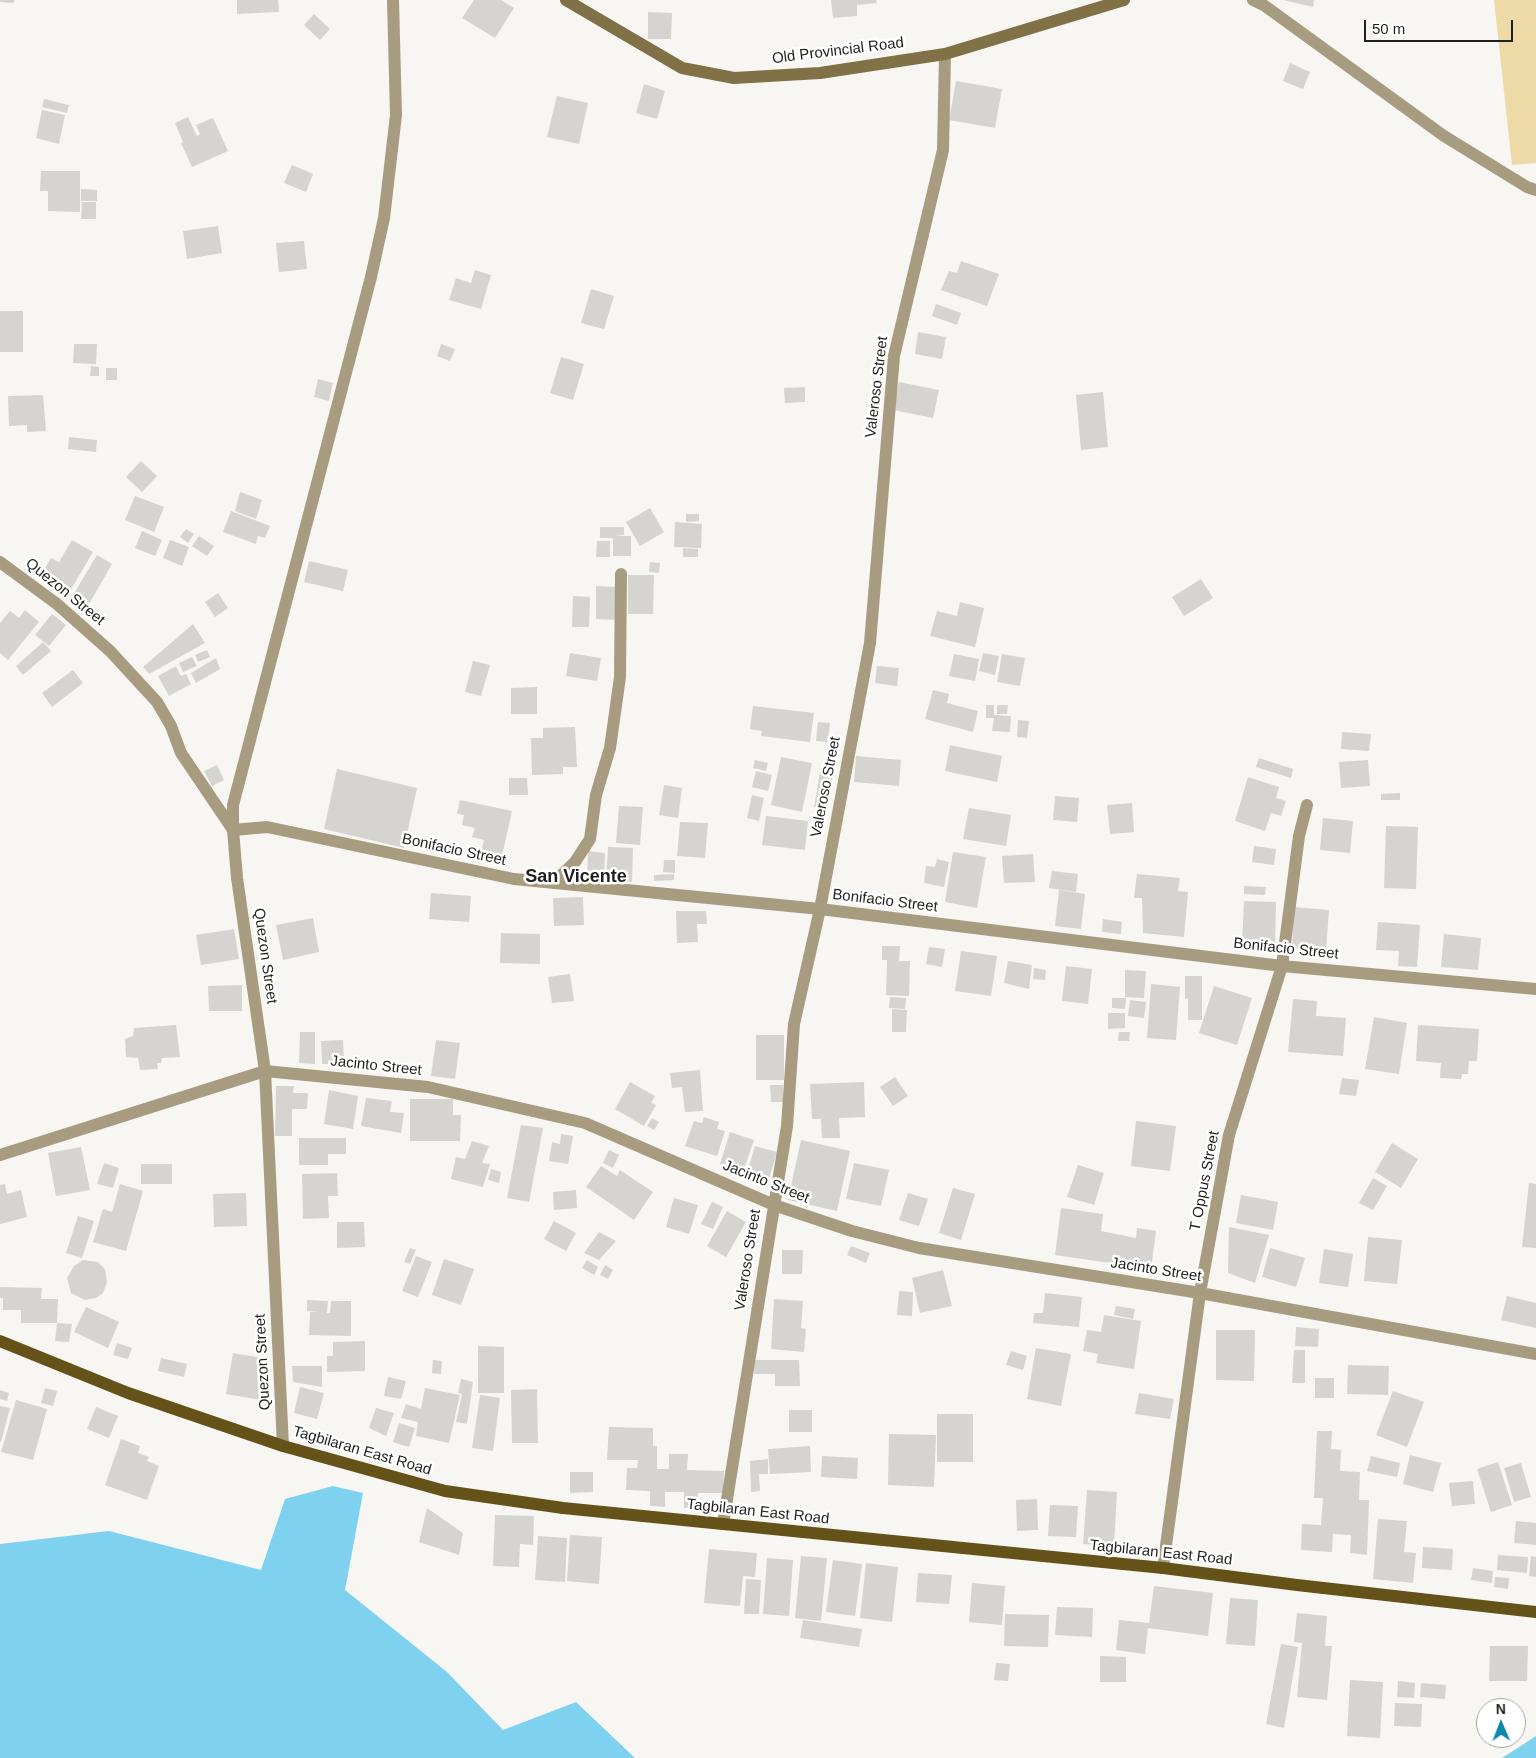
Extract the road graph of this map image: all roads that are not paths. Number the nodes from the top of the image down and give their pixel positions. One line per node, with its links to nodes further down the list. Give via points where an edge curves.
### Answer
1 (393, 0): 10 (street, via 396,115 384,218 233,805)
2 (566, 0): 5 (main road, Old Provincial Road, via 682,68 734,78 820,73)
3 (1124, 0): 5 (main road, Old Provincial Road)
4 (1253, 0): 6 (street, via 1444,136)
5 (945, 54): 12 (street, Valeroso Street, via 943,150 894,356 870,643)
6 (1536, 190)
7 (0, 562): 10 (street, Quezon Street, via 71,616 110,651 157,702 181,753)
8 (621, 574): 11 (street, via 620,677 610,748 596,795 590,838 575,862)
9 (1307, 805): 13 (street, T Oppus Street, via 1299,836)
10 (233, 830): 11 (street, Bonifacio Street, via 267,828 514,879); 15 (street, Quezon Street)
11 (554, 882): 12 (street, Bonifacio Street)
12 (820, 910): 13 (street, Bonifacio Street); 17 (street, Valeroso Street, via 794,1024 787,1126)
13 (1282, 966): 14 (street, Bonifacio Street); 18 (street, T Oppus Street, via 1229,1135)
14 (1536, 989)
15 (265, 1071): 16 (street, Jacinto Street); 17 (street, Jacinto Street, via 428,1087 585,1123); 21 (street, Quezon Street)
16 (0, 1155)
17 (774, 1204): 18 (street, Jacinto Street, via 852,1231 919,1248); 22 (street, Valeroso Street)
18 (1200, 1293): 20 (street, Jacinto Street); 23 (street, T Oppus Street)
19 (0, 1341): 21 (main road, Tagbilaran East Road, via 128,1393)
20 (1536, 1354)
21 (283, 1446): 22 (main road, Tagbilaran East Road, via 445,1491 563,1508)
22 (723, 1524): 23 (main road, Tagbilaran East Road)
23 (1162, 1568): 24 (main road, Tagbilaran East Road)
24 (1536, 1612)

